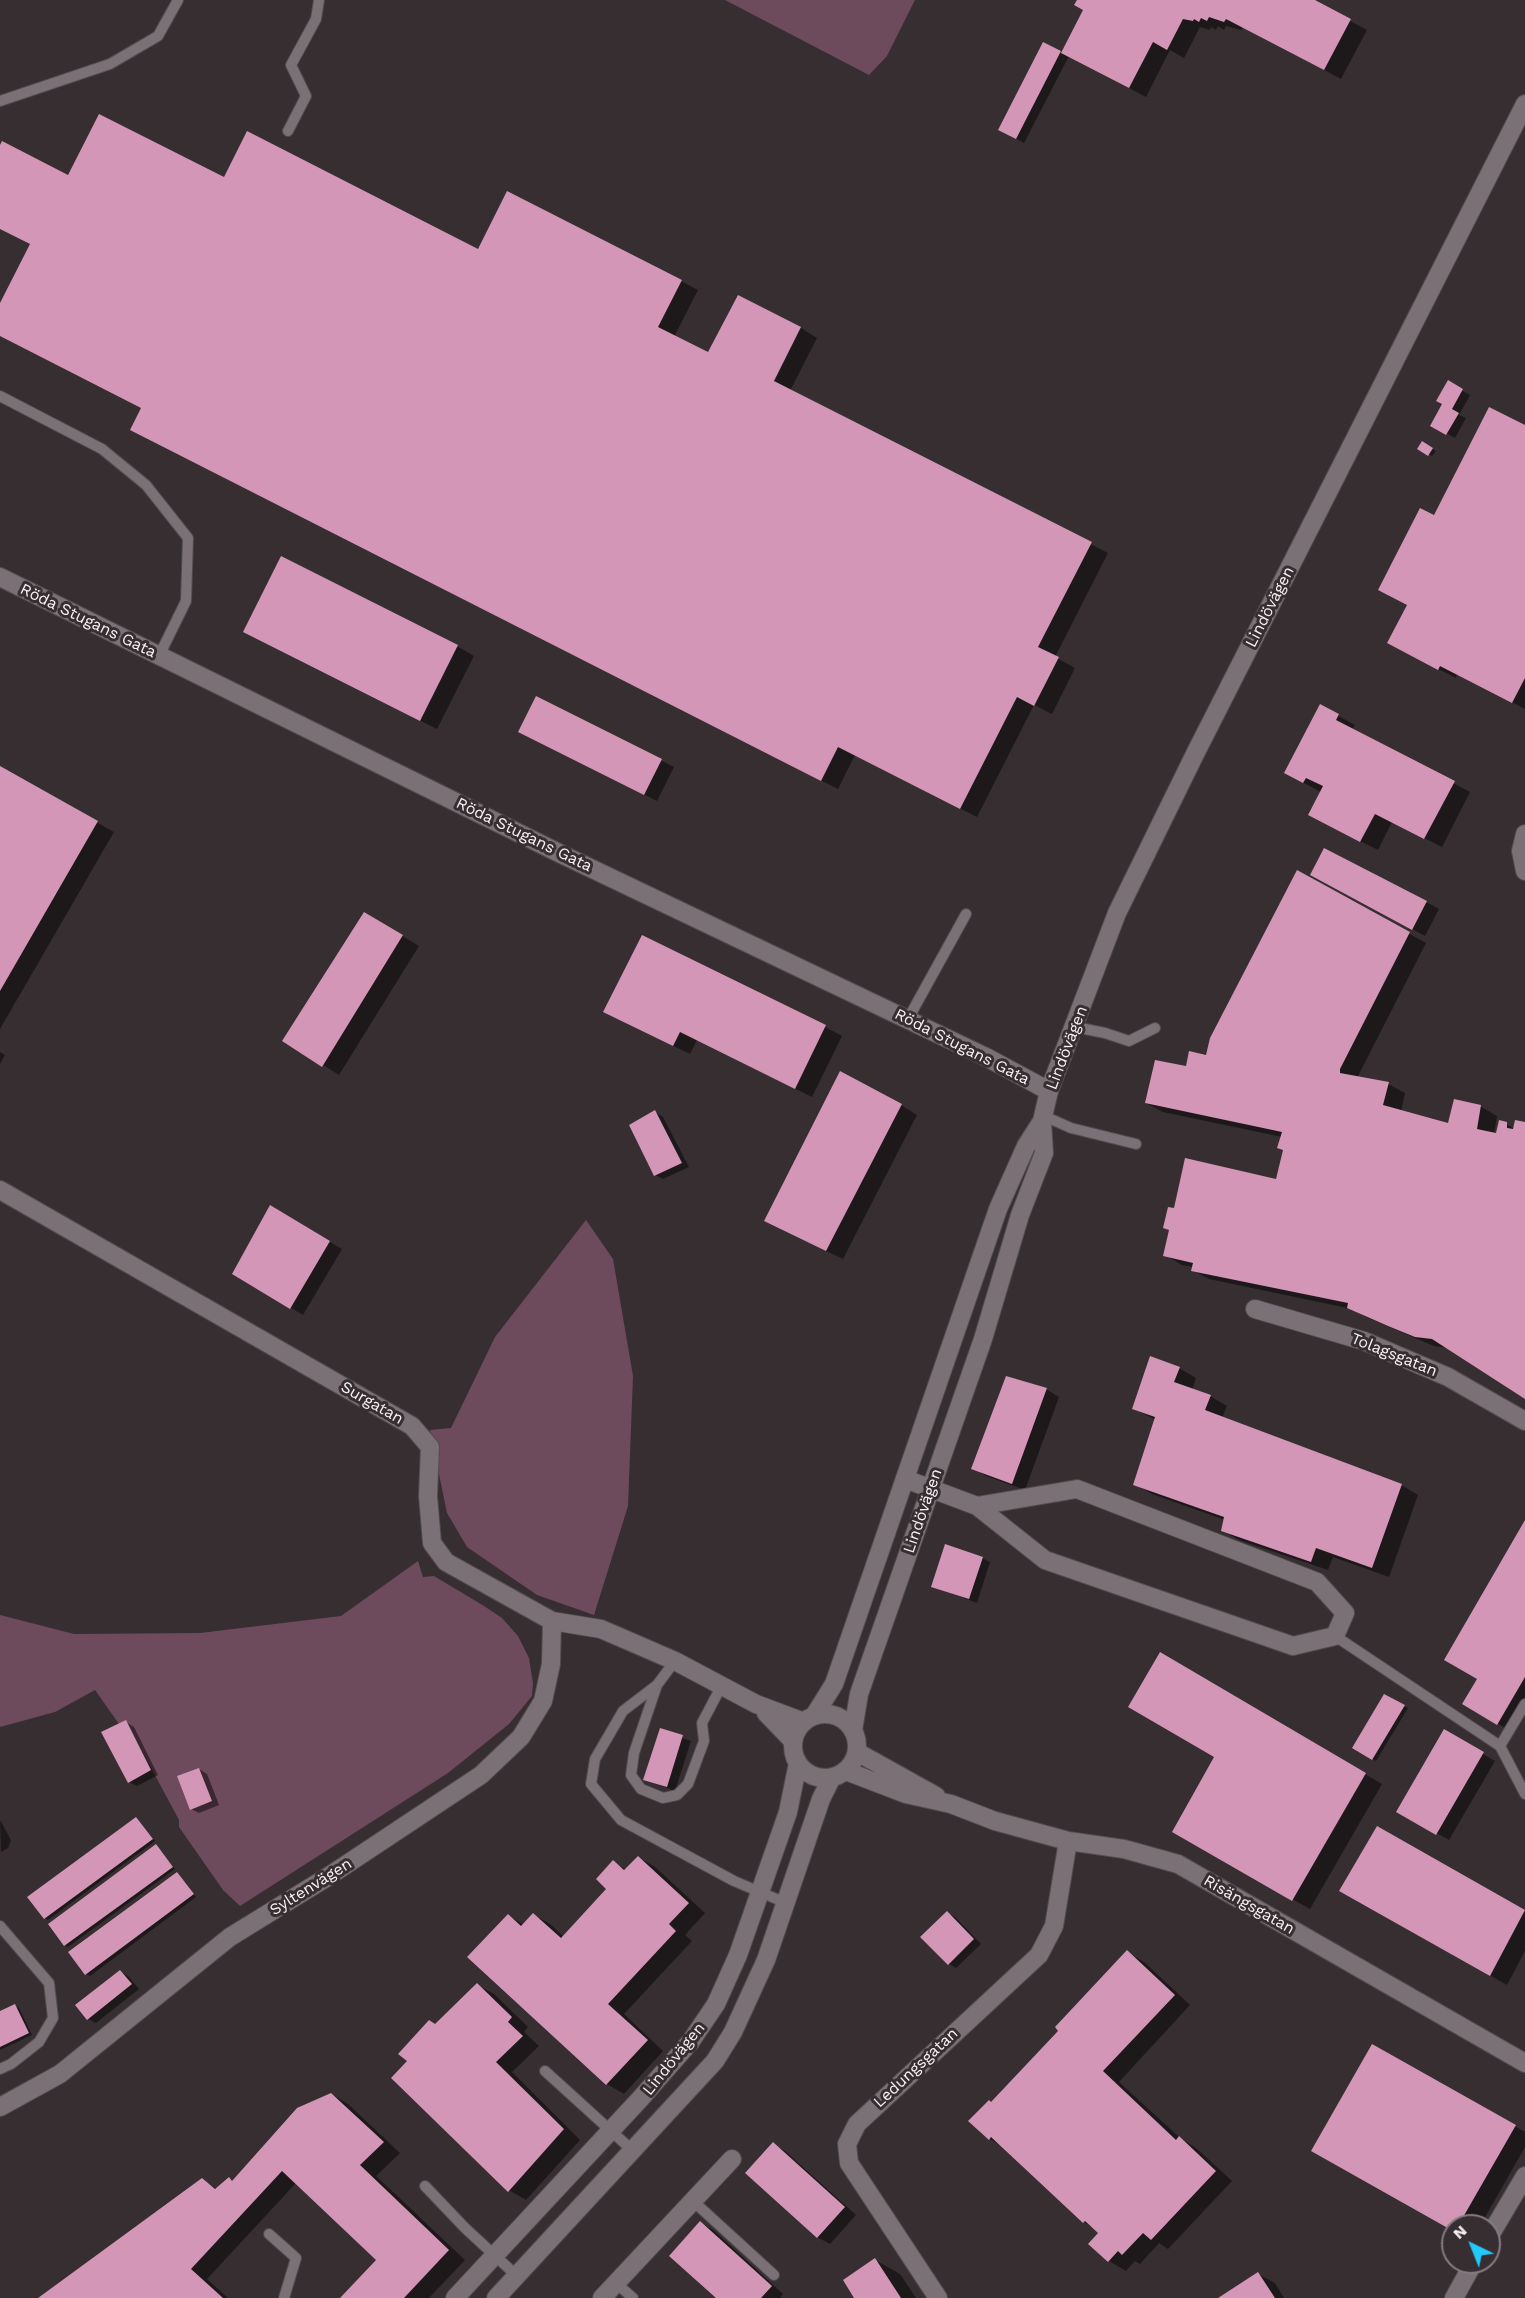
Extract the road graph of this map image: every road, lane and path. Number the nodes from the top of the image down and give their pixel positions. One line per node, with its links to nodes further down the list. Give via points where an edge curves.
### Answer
1 (178, 0): 3 (lane, via 158,36 110,64)
2 (320, 0): 5 (lane, via 316,19 291,65 306,96)
3 (0, 101)
4 (1525, 105): 13 (street, Lindövägen, via 1150,843 1118,913)
5 (288, 131)
6 (0, 396): 8 (lane, via 102,449 146,485 188,538 186,602)
7 (0, 577): 8 (street, Röda Stugans Gata)
8 (159, 656): 12 (street, Röda Stugans Gata)
9 (1525, 834): 10 (street, via 1521,851)
10 (1525, 871)
11 (966, 914): 12 (lane)
12 (908, 1019): 15 (street, Röda Stugans Gata)
13 (1075, 1027): 14 (lane, via 1129,1041); 15 (street, Lindövägen)
14 (1155, 1028)
15 (1049, 1091): 16 (street, Lindövägen)
16 (1043, 1118): 17 (lane); 21 (street, Lindövägen, via 998,1209); 22 (street, Lindövägen, via 1044,1153 1020,1215)
17 (1136, 1144)
18 (0, 1190): 24 (street, Surgatan, via 412,1426 430,1447 428,1496 432,1543 446,1562)
19 (1255, 1309): 20 (street, Tolagsgatan, via 1364,1341 1448,1377)
20 (1525, 1421)
21 (905, 1479): 22 (street); 31 (street, Lindövägen, via 834,1684)
22 (931, 1490): 23 (street); 32 (street, Lindövägen, via 859,1694)
23 (978, 1506): 25 (street, via 1045,1560 1293,1646); 25 (street, via 1077,1489 1317,1582 1345,1612)
24 (552, 1621): 26 (street, Surgatan, via 594,1626); 47 (street, Syltenvägen, via 551,1664 543,1701 521,1737 481,1775 230,1937 60,2074)
25 (1335, 1636): 34 (lane)
26 (675, 1661): 27 (lane); 28 (street, Surgatan)
27 (657, 1685): 28 (lane, via 634,1753 631,1775 641,1789 663,1798 677,1795 688,1784 704,1741 702,1723); 41 (lane, via 623,1711 595,1758 591,1784 621,1820)
28 (722, 1685): 29 (street, Surgatan)
29 (756, 1704): 31 (street, Surgatan); 33 (street, Surgatan)
30 (1525, 1704): 34 (lane)
31 (809, 1719): 32 (street, via 825,1714 836,1716); 33 (street, via 797,1730)
32 (853, 1730): 35 (street)
33 (794, 1741): 36 (street)
34 (1500, 1746): 38 (lane)
35 (857, 1752): 37 (street, via 853,1762); 39 (street, Risängsgatan)
36 (798, 1763): 37 (street, via 815,1777); 41 (street, Lindövägen, via 788,1812)
37 (839, 1774): 39 (street, Risängsgatan); 42 (street, Lindövägen, via 821,1799)
38 (1525, 1794)
39 (951, 1804): 40 (street, Risängsgatan)
40 (1068, 1841): 44 (street, Risängsgatan, via 1124,1849 1178,1864); 66 (street, Ledungsgatan, via 1054,1926 1039,1954 857,2124 847,2144 849,2163)
41 (760, 1894): 42 (lane); 48 (street, Lindövägen, via 716,2004 691,2041)
42 (786, 1903): 49 (street, Lindövägen, via 733,2032 715,2061)
43 (0, 1926): 45 (lane, via 49,1983 53,2018 39,2042)
44 (1525, 2063)
45 (0, 2069)
46 (545, 2071): 48 (lane)
47 (0, 2107)
48 (611, 2131): 49 (lane); 56 (street, Lindövägen)
49 (632, 2150): 59 (street, Lindövägen)
50 (732, 2159): 53 (street)
51 (1525, 2176): 54 (street)
52 (425, 2186): 56 (lane)
53 (693, 2201): 58 (lane); 60 (street)
54 (1501, 2217)
55 (269, 2234): 61 (lane, via 296,2258)
56 (495, 2256): 59 (lane); 62 (street, Lindövägen)
57 (1467, 2274): 67 (street)
58 (774, 2275)
59 (517, 2276): 63 (street, Lindövägen)
60 (616, 2283): 64 (street); 65 (lane)
61 (284, 2298)
62 (455, 2298)
63 (496, 2298)
64 (602, 2298)
65 (633, 2298)
66 (938, 2298)
67 (1454, 2298)

